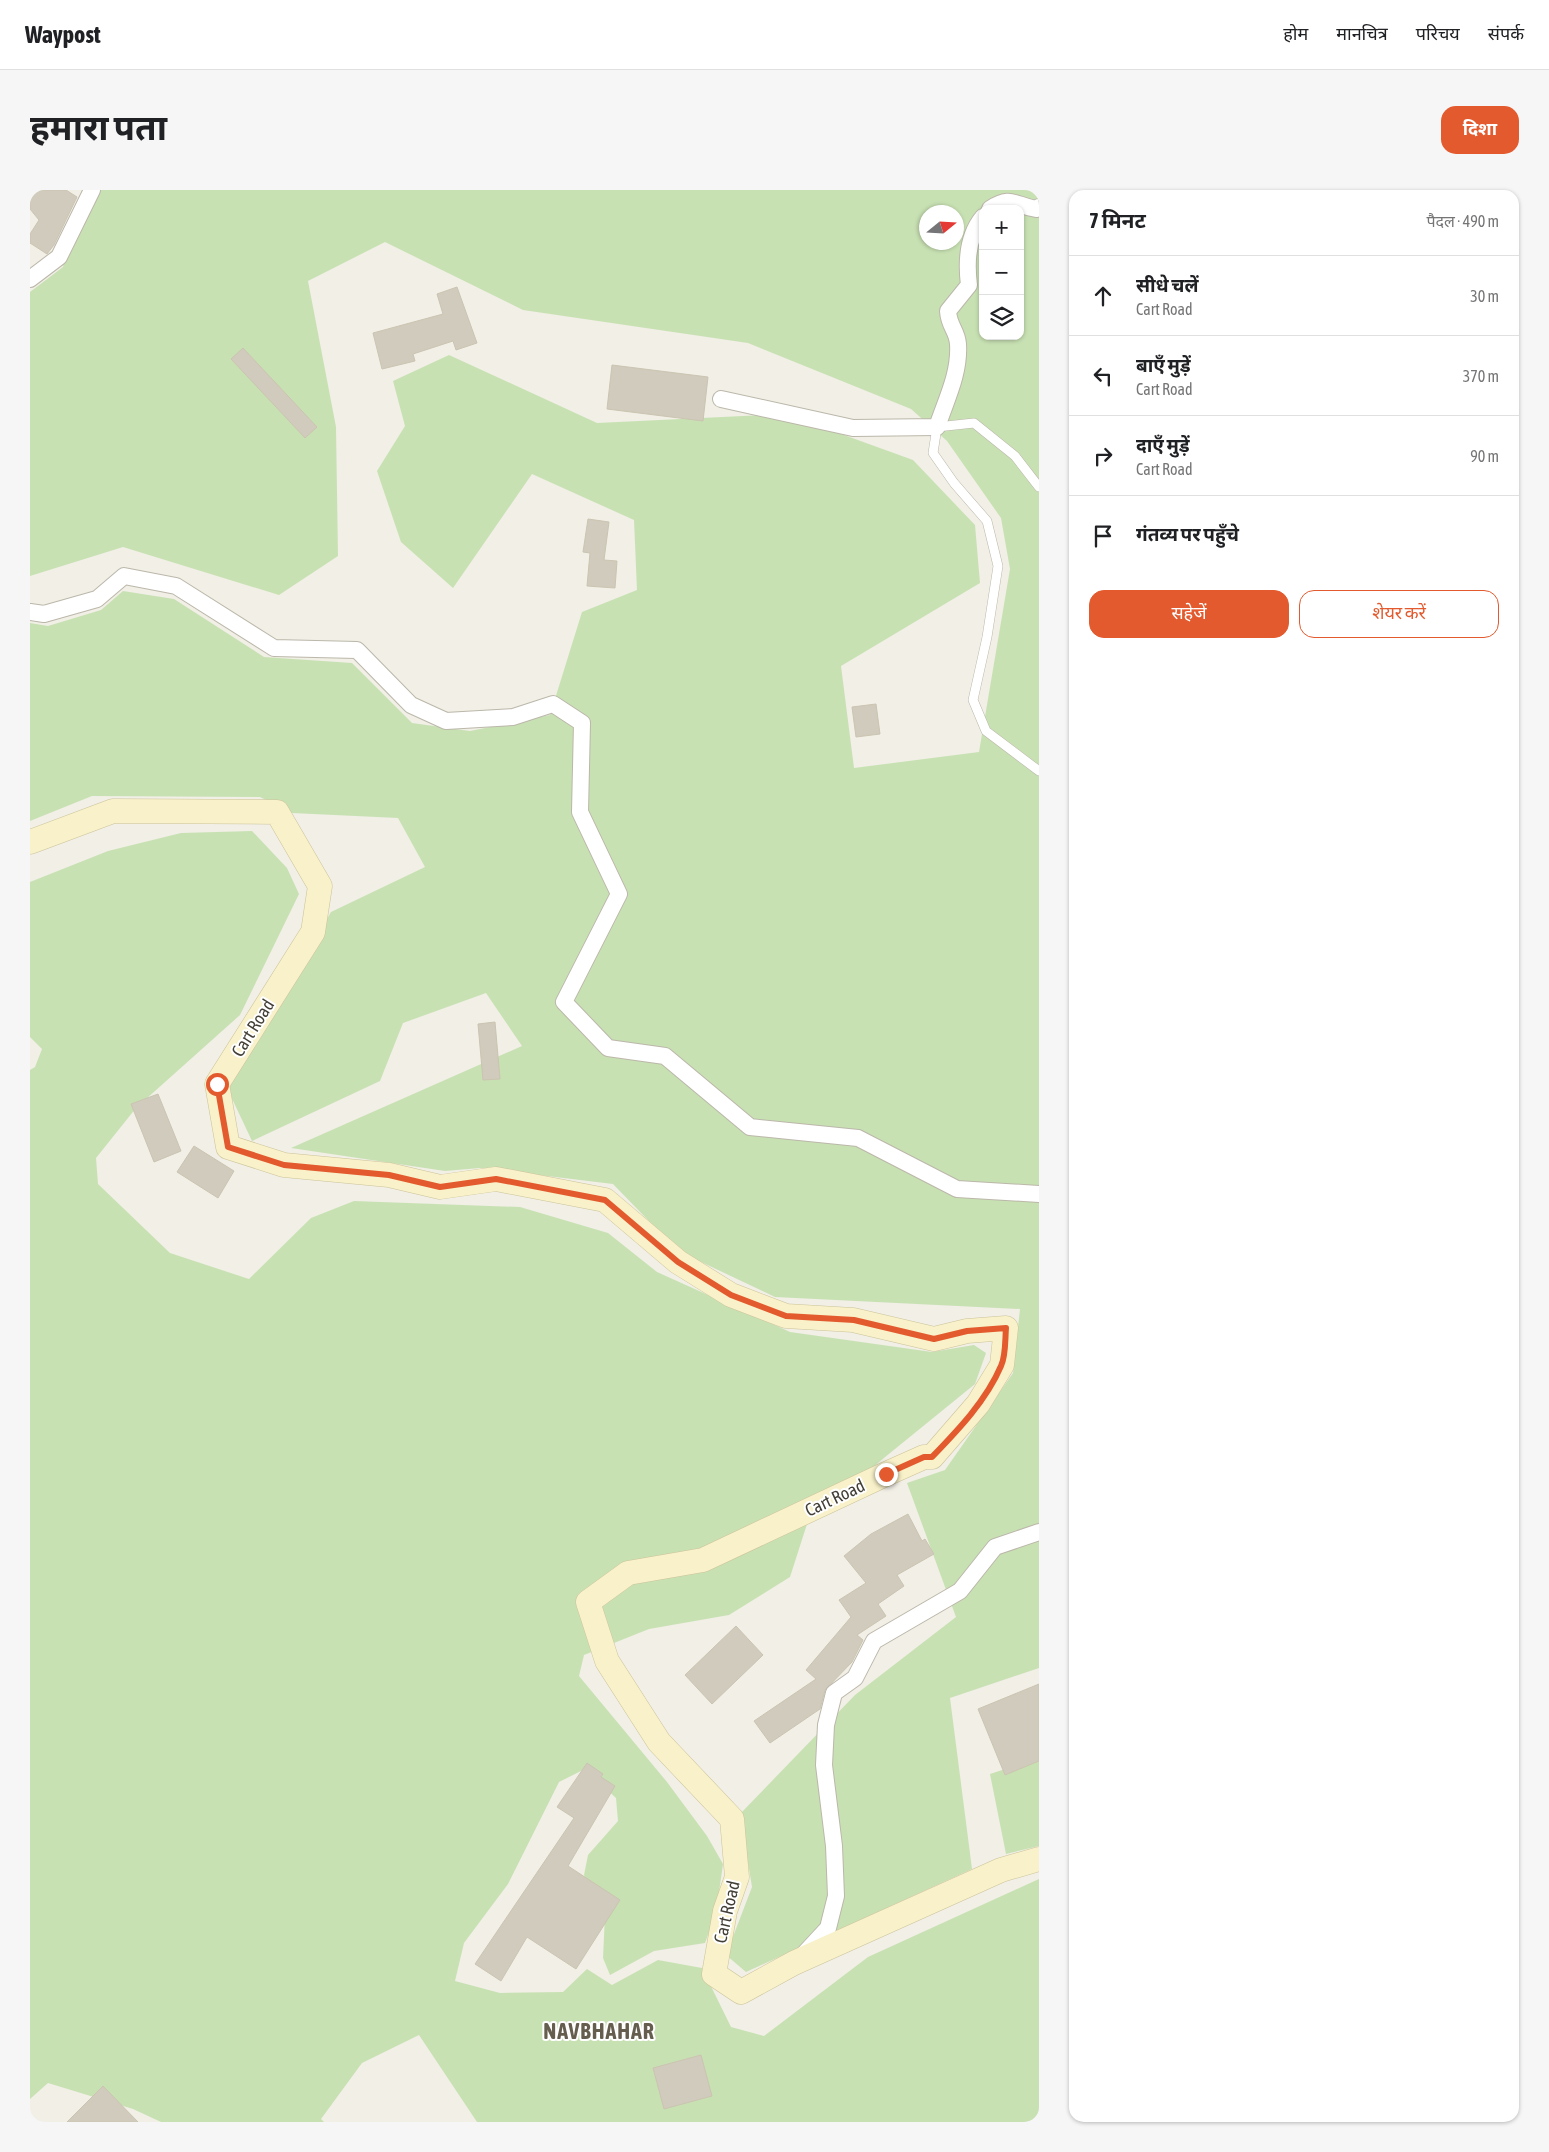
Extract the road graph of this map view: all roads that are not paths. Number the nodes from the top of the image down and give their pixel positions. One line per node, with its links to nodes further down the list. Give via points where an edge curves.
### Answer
1 (92, 190): 7 (street, via 59,257)
2 (996, 205): 3 (street, via 1003,200)
3 (1021, 205)
4 (1024, 207): 5 (street)
5 (1039, 207)
6 (979, 221): 9 (street, via 974,227 966,265 969,285 948,311 949,323 957,334 957,373)
7 (30, 279)
8 (721, 399): 9 (street, via 853,428)
9 (937, 427): 10 (lane, via 974,423 1015,456); 12 (lane, via 933,453 987,521 998,566 987,637 972,700 986,731)
10 (1039, 487)
11 (35, 617): 14 (street, via 97,598 124,576 176,586 274,648 357,650 411,705 446,720 513,717 553,704 582,723 580,812 619,894 564,1002 608,1048 665,1056 750,1127 858,1138 956,1189)
12 (1039, 771)
13 (30, 842): 17 (main road, Cart Road, via 113,812 276,812 320,886 313,932 217,1084 228,1147 284,1165 389,1175 440,1187 496,1179 605,1200 678,1262 731,1295 786,1316 854,1320 934,1339 967,1331 1006,1328 1002,1365 978,1404 932,1457 924,1457 886,1474 703,1560 628,1573 588,1602 607,1661 660,1742 732,1819 737,1877 725,1911 714,1974 741,1992)
14 (1039, 1194)
15 (1039, 1532): 17 (street, via 995,1547 960,1591 874,1641 855,1678 834,1693 826,1725 824,1765 834,1846 836,1896 828,1928)
16 (1039, 1859): 17 (main road, Cart Road, via 1001,1870)
17 (794, 1964)

